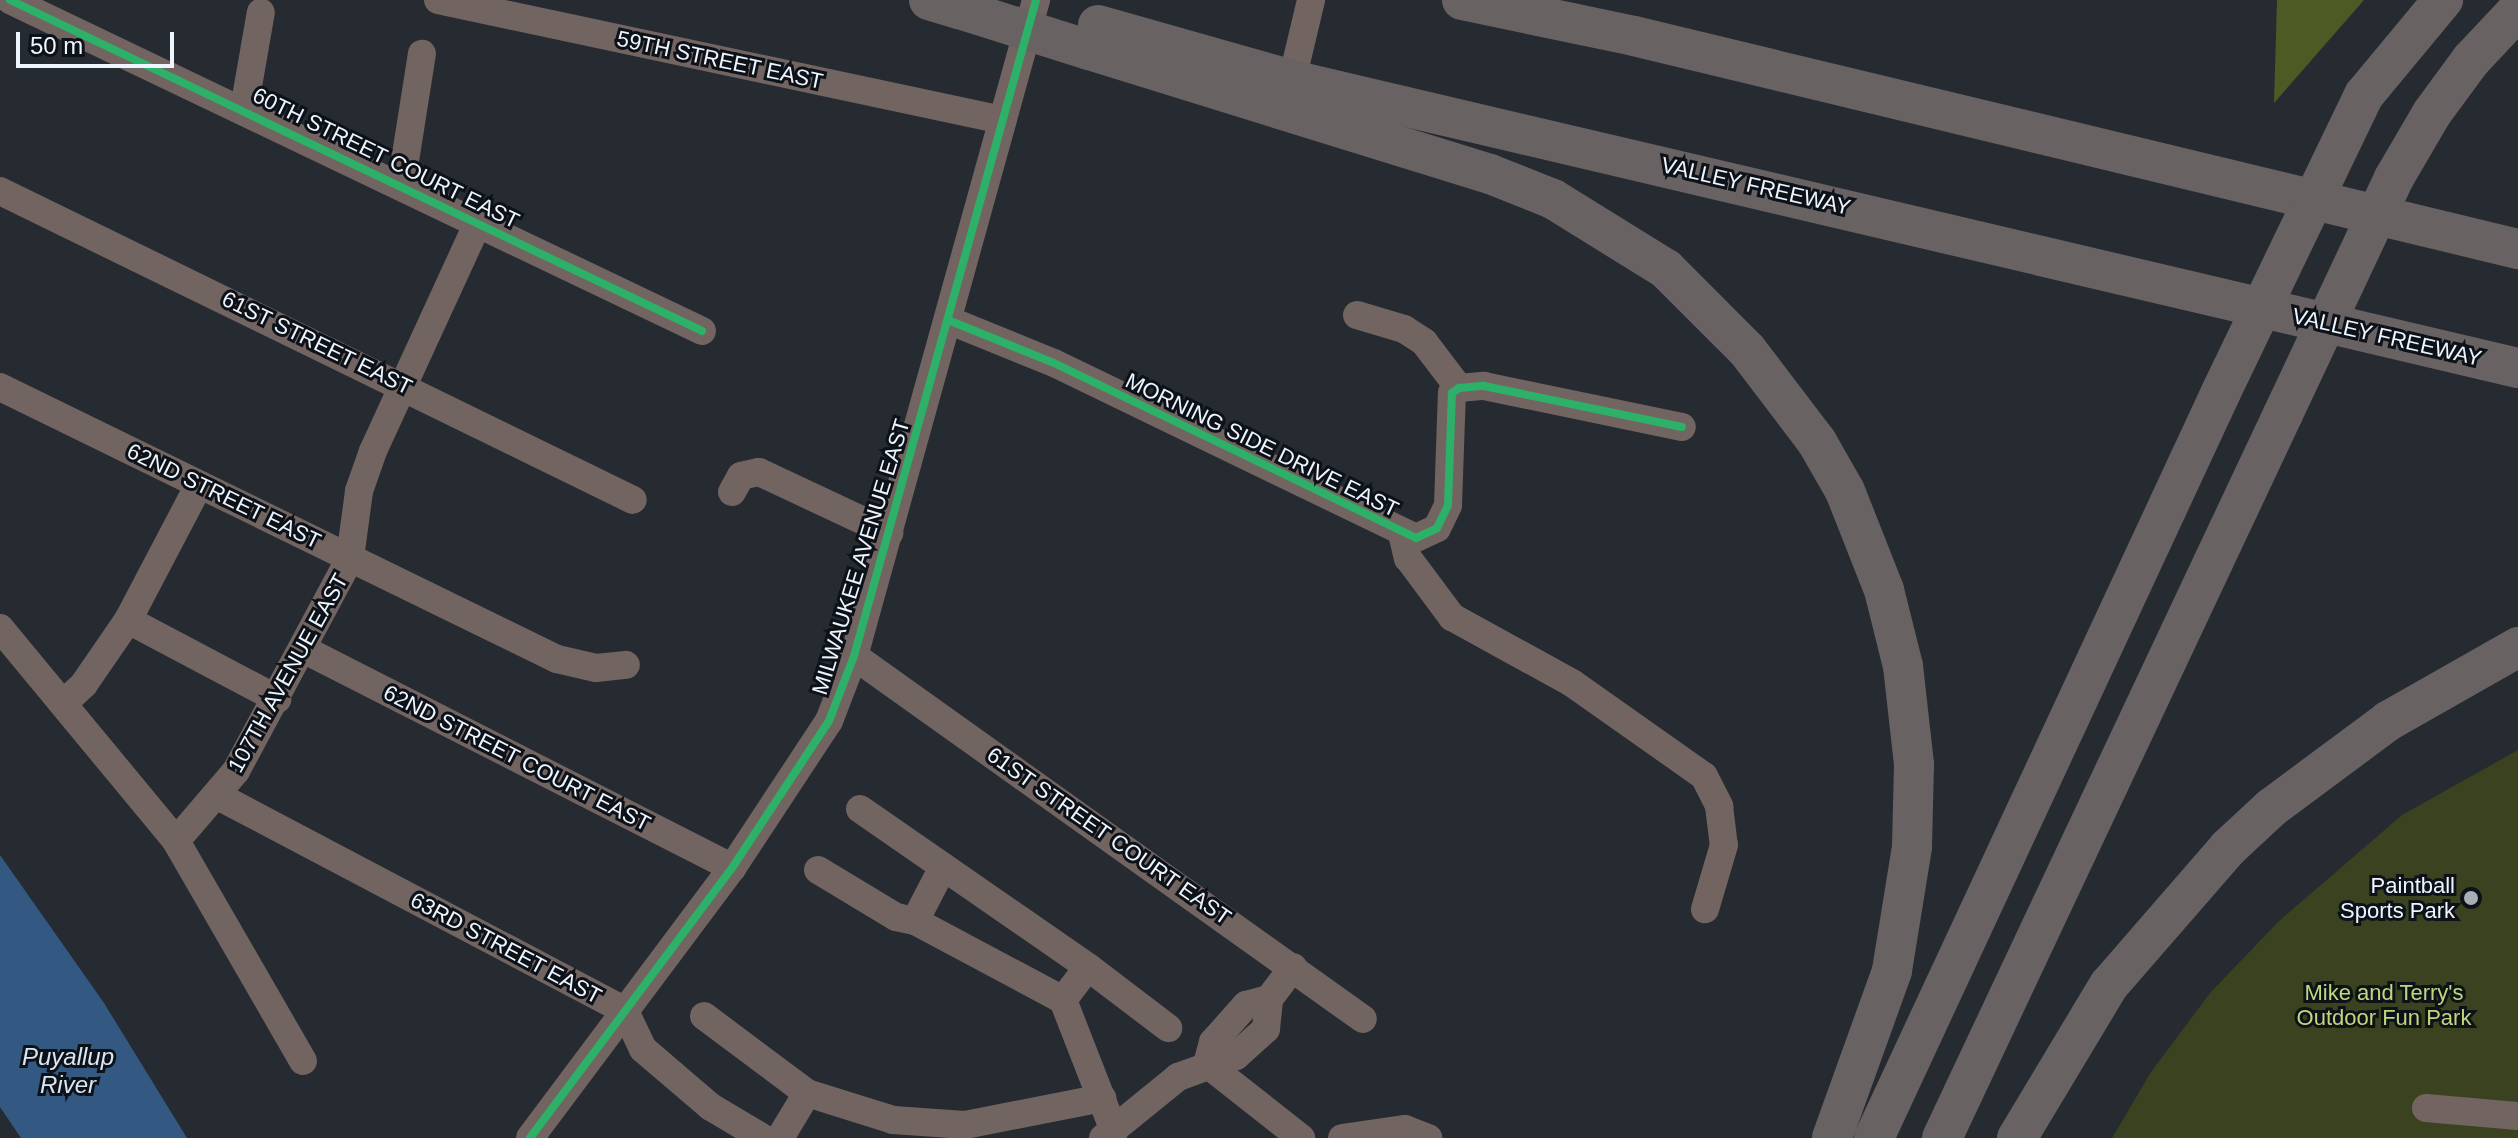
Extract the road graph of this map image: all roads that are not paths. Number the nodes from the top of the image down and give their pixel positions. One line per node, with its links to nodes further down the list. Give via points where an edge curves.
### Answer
1 (10, 0): 14 (street, 60TH STREET COURT EAST)
2 (438, 0): 15 (street, 59TH STREET EAST)
3 (1036, 0): 15 (street, MILWAUKEE AVENUE EAST)
4 (1311, 0): 13 (street)
5 (1462, 0): 10 (highway)
6 (2443, 0): 72 (highway, bridge, via 2364,95)
7 (961, 3): 11 (highway, VALLEY FREEWAY)
8 (2518, 10): 73 (highway, bridge, via 2471,60 2394,178)
9 (261, 12): 14 (street)
10 (1634, 36): 19 (highway); 20 (highway)
11 (1093, 38): 13 (highway, VALLEY FREEWAY); 71 (highway, via 1553,199 1666,269 1747,350 1817,442 1845,491 1884,590 1903,666 1914,764 1912,847 1892,971)
12 (422, 54): 16 (street)
13 (1292, 80): 24 (highway, VALLEY FREEWAY)
14 (244, 109): 16 (street, 60TH STREET COURT EAST)
15 (1002, 120): 22 (street, MILWAUKEE AVENUE EAST)
16 (401, 186): 18 (street, 60TH STREET COURT EAST)
17 (0, 191): 25 (street, 61ST STREET EAST)
18 (478, 223): 23 (street, 60TH STREET COURT EAST); 25 (street, 107TH AVENUE EAST)
19 (2518, 224)
20 (2518, 249)
21 (1357, 315): 27 (street, via 1404,329 1424,342)
22 (948, 320): 32 (street, MILWAUKEE AVENUE EAST); 33 (street, MORNING SIDE DRIVE EAST, via 1054,363)
23 (702, 331)
24 (2518, 368)
25 (402, 384): 31 (street, 61ST STREET EAST); 34 (street, 107TH AVENUE EAST, via 359,491)
26 (0, 387): 29 (street, 62ND STREET EAST)
27 (1459, 388): 28 (street, via 1484,386); 33 (street, MORNING SIDE DRIVE EAST, via 1451,403 1448,505 1437,528 1428,534 1416,538)
28 (1682, 427)
29 (199, 485): 34 (street, 62ND STREET EAST); 35 (street)
30 (732, 492): 32 (street, via 741,476 759,472)
31 (633, 500)
32 (889, 533): 39 (street, MILWAUKEE AVENUE EAST)
33 (1402, 533): 49 (street, via 1408,558 1452,617 1572,683 1704,776 1719,806 1724,845)
34 (350, 558): 38 (street, 107TH AVENUE EAST); 40 (street, 62ND STREET EAST, via 557,659 596,668)
35 (128, 620): 41 (street); 42 (street, via 84,684)
36 (0, 628): 42 (street)
37 (2518, 647): 74 (highway, via 2388,721 2271,808 2228,848 2109,985)
38 (303, 649): 41 (street, 107TH AVENUE EAST); 47 (street, 62ND STREET COURT EAST)
39 (854, 656): 47 (street, MILWAUKEE AVENUE EAST, via 829,721); 52 (street, 61ST STREET COURT EAST)
40 (626, 665)
41 (277, 699): 43 (street, 107TH AVENUE EAST)
42 (65, 702): 45 (street)
43 (218, 796): 45 (street, 107TH AVENUE EAST); 54 (street, 63RD STREET EAST)
44 (860, 809): 46 (street)
45 (176, 841): 58 (street)
46 (943, 867): 50 (street); 51 (street)
47 (732, 868): 54 (street, MILWAUKEE AVENUE EAST)
48 (818, 870): 50 (street, via 896,917)
49 (1705, 909)
50 (915, 921): 53 (street)
51 (1088, 967): 53 (street); 57 (street)
52 (1293, 967): 56 (street, 61ST STREET COURT EAST); 59 (street, via 1269,999 1246,1005 1238,1035 1213,1042)
53 (1063, 1000): 61 (street)
54 (625, 1011): 65 (street, MILWAUKEE AVENUE EAST); 66 (street, 63RD STREET EAST, via 643,1049 711,1107)
55 (704, 1016): 60 (street)
56 (1363, 1019)
57 (1168, 1028)
58 (303, 1061)
59 (1207, 1064): 64 (street, via 1178,1077); 68 (street)
60 (807, 1093): 61 (street, via 893,1120 965,1125); 67 (street)
61 (1102, 1098): 64 (street)
62 (2426, 1108): 63 (street)
63 (2518, 1116)
64 (1108, 1134)
65 (530, 1138)
66 (763, 1138)
67 (780, 1138)
68 (1301, 1138)
69 (1342, 1138): 70 (street, via 1394,1129)
70 (1428, 1138)
71 (1832, 1138)
72 (1874, 1138)
73 (1942, 1138)
74 (2017, 1138)

